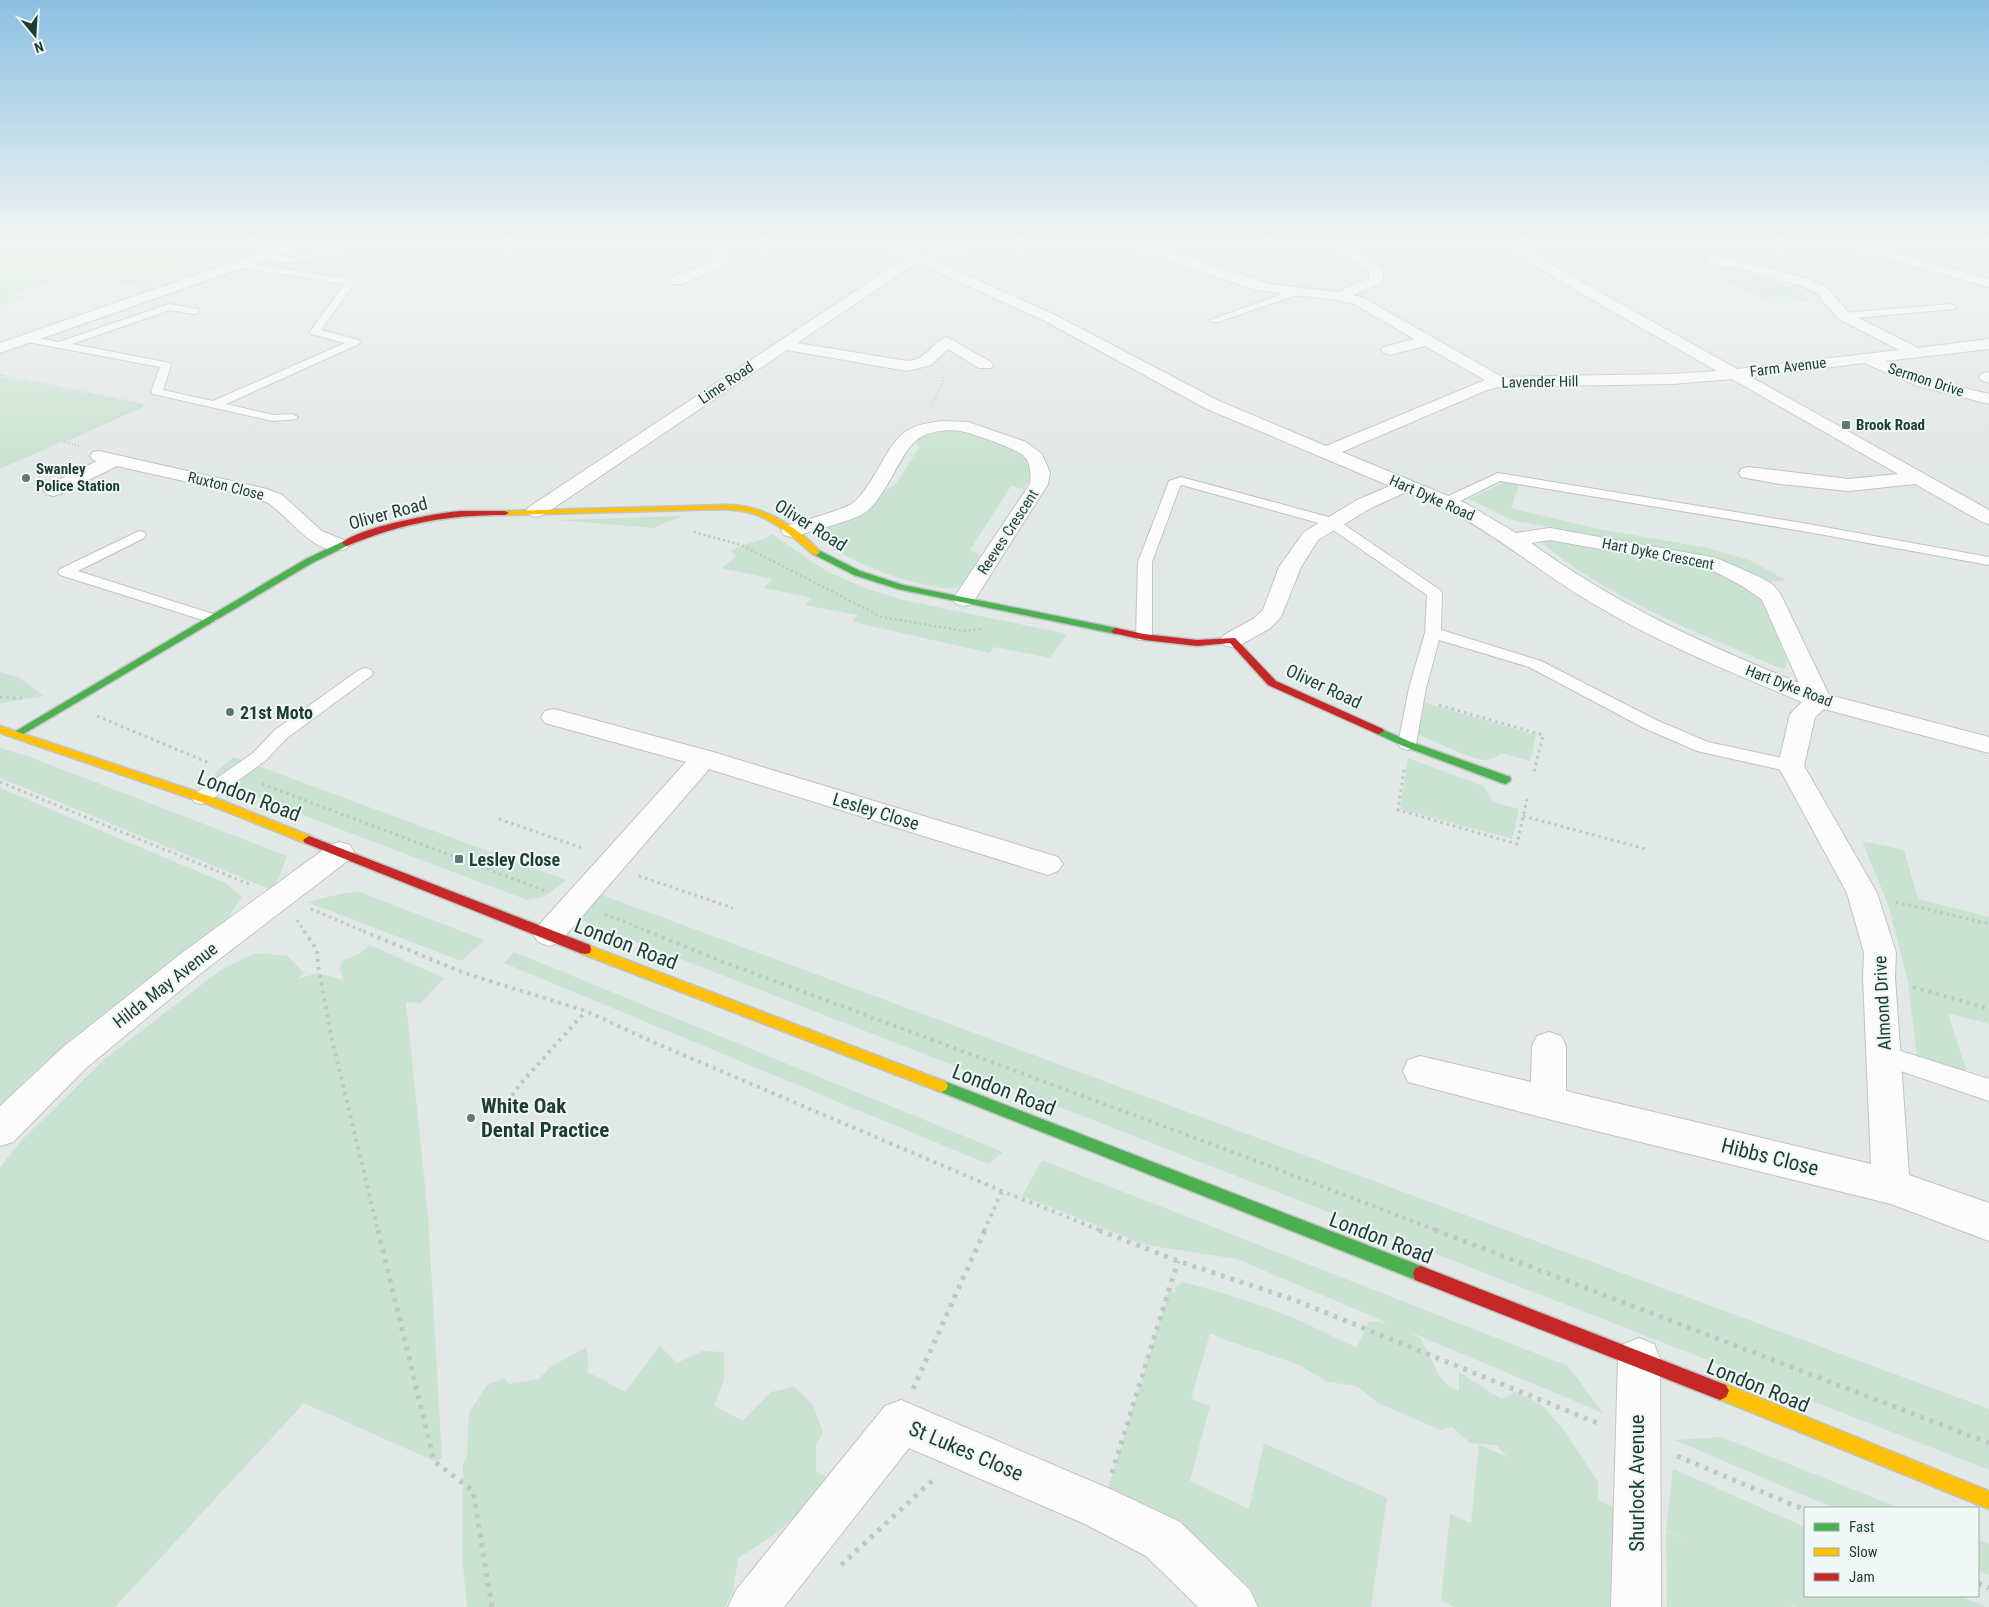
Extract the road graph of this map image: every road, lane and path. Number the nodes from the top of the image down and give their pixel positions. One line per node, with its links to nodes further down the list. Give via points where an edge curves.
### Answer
1 (99, 314): 12 (street)
2 (148, 314): 15 (lane)
3 (328, 314): 27 (lane, via 315,332 355,342)
4 (830, 314): 16 (street, Lime Road)
5 (1041, 314): 30 (street, Hart Dyke Road, via 1213,405)
6 (1233, 314): 11 (lane)
7 (1380, 314): 13 (street)
8 (1629, 314): 23 (street)
9 (1868, 314): 10 (lane)
10 (1844, 316): 19 (street)
11 (1215, 320)
12 (28, 339): 15 (lane); 17 (street)
13 (1426, 341): 18 (street); 25 (street)
14 (1989, 344): 19 (street, Farm Avenue)
15 (62, 345): 27 (lane, via 166,365 157,392)
16 (782, 346): 21 (street, via 907,366); 37 (street, Lime Road)
17 (0, 348)
18 (1389, 350)
19 (1915, 352): 20 (street, Farm Avenue)
20 (1864, 358): 23 (street, Farm Avenue); 26 (street, Sermon Drive, via 1924,382)
21 (924, 363): 22 (street, via 947,342); 29 (path, via 944,375 942,388 921,422)
22 (985, 365)
23 (1736, 374): 25 (street, Lavender Hill, via 1672,379); 33 (street)
24 (0, 375): 31 (path, via 146,405 63,442 109,452)
25 (1499, 382): 30 (street, Lavender Hill, via 1482,386)
26 (1989, 399)
27 (214, 405): 28 (lane, via 273,418)
28 (292, 417)
29 (924, 429): 40 (street, Reeves Crescent, via 912,434 904,443 873,494 858,509); 46 (street, Reeves Crescent, via 962,426 1020,446 1033,454 1041,473 1039,484)
30 (1327, 452): 34 (street, Hart Dyke Road)
31 (107, 458): 35 (street); 44 (street, Ruxton Close, via 260,493 275,499 315,535)
32 (1748, 473): 33 (street, via 1849,485)
33 (1918, 478): 38 (street)
34 (1405, 486): 36 (street, Hart Dyke Road); 39 (street)
35 (53, 490)
36 (1447, 502): 43 (street, Hart Dyke Road); 45 (lane, via 1498,477)
37 (536, 511): 40 (street, Oliver Road, via 724,506 758,513); 44 (street, Oliver Road, via 454,514 413,521)
38 (1989, 518)
39 (1330, 522): 49 (lane, via 1435,592); 50 (lane, via 1181,480 1174,484 1145,562); 51 (street, via 1311,536 1290,567 1273,612 1261,624)
40 (791, 531): 46 (street, Oliver Road, via 818,554 858,573 900,587)
41 (687, 532): 47 (path, via 741,545 882,617 964,631 1025,624)
42 (139, 535): 48 (lane, via 65,572)
43 (1513, 540): 55 (street, Hart Dyke Road, via 1619,609 1707,654); 55 (street, Hart Dyke Crescent, via 1550,534 1716,564 1752,582 1772,598)
44 (339, 545): 48 (street, Oliver Road)
45 (1989, 561)
46 (964, 599): 47 (street, Oliver Road)
47 (1038, 616): 50 (street, Oliver Road)
48 (210, 618): 56 (street, Oliver Road)
49 (1433, 633): 54 (lane); 63 (lane, via 1535,664 1650,724 1704,746)
50 (1144, 636): 51 (street, Oliver Road, via 1197,644)
51 (1232, 640): 60 (street, Oliver Road, via 1272,683)
52 (365, 673): 64 (lane, via 281,734 260,757)
53 (0, 697): 56 (path, via 54,700)
54 (1414, 698): 60 (lane); 65 (path, via 1542,734)
55 (1819, 700): 61 (street, Hart Dyke Road); 63 (street, via 1803,714)
56 (66, 704): 59 (street, Oliver Road); 64 (path)
57 (554, 717): 62 (street, Lesley Close)
58 (0, 729): 59 (street, London Road)
59 (16, 734): 69 (street, London Road)
60 (1407, 744): 66 (street, Oliver Road); 70 (path, via 1398,810 1517,844)
61 (1989, 745)
62 (704, 758): 74 (street); 75 (street, Lesley Close)
63 (1791, 766): 76 (street, Almond Drive)
64 (233, 773): 69 (lane); 78 (path)
65 (1534, 774)
66 (1506, 780)
67 (0, 782): 77 (path)
68 (1530, 792): 70 (path)
69 (201, 798): 73 (street, London Road)
70 (1523, 816): 72 (path)
71 (499, 818): 74 (path)
72 (1646, 849)
73 (340, 852): 77 (street, Hilda May Avenue); 81 (street, London Road)
74 (613, 863): 78 (street); 79 (path)
75 (1048, 864)
76 (1862, 894): 80 (path); 82 (street, Almond Drive, via 1880,953)
77 (281, 897): 84 (path, via 464,973); 91 (street, Hilda May Avenue, via 194,961 74,1058); 105 (path, via 317,950 331,1035 434,1461 472,1491)
78 (577, 903): 81 (street); 99 (path)
79 (734, 908)
80 (1989, 924)
81 (549, 934): 96 (street, London Road)
82 (1879, 977): 83 (path); 86 (street, Almond Drive)
83 (1989, 1009)
84 (586, 1011): 90 (path, via 521,1083); 93 (path)
85 (1549, 1046): 89 (street)
86 (1885, 1056): 88 (lane); 92 (street, Almond Drive)
87 (1420, 1071): 89 (street, Hibbs Close)
88 (1989, 1090)
89 (1548, 1103): 92 (street, Hibbs Close)
90 (498, 1115)
91 (0, 1130)
92 (1891, 1186): 94 (street, Hibbs Close)
93 (1002, 1191): 95 (path); 97 (path, via 919,1372)
94 (1989, 1222)
95 (1178, 1261): 98 (path, via 1292,1299); 102 (path)
96 (1639, 1360): 98 (street, Shurlock Avenue); 101 (street, London Road)
97 (901, 1422): 100 (street, St Lukes Close); 106 (street, St Lukes Close)
98 (1637, 1438): 103 (path); 108 (street, Shurlock Avenue)
99 (1989, 1443)
100 (966, 1450): 102 (street, St Lukes Close); 104 (path)
101 (1989, 1500)
102 (1101, 1508): 107 (street, St Lukes Close, via 1163,1540)
103 (1804, 1510)
104 (838, 1568)
105 (492, 1607)
106 (752, 1607)
107 (1233, 1607)
108 (1636, 1607)

